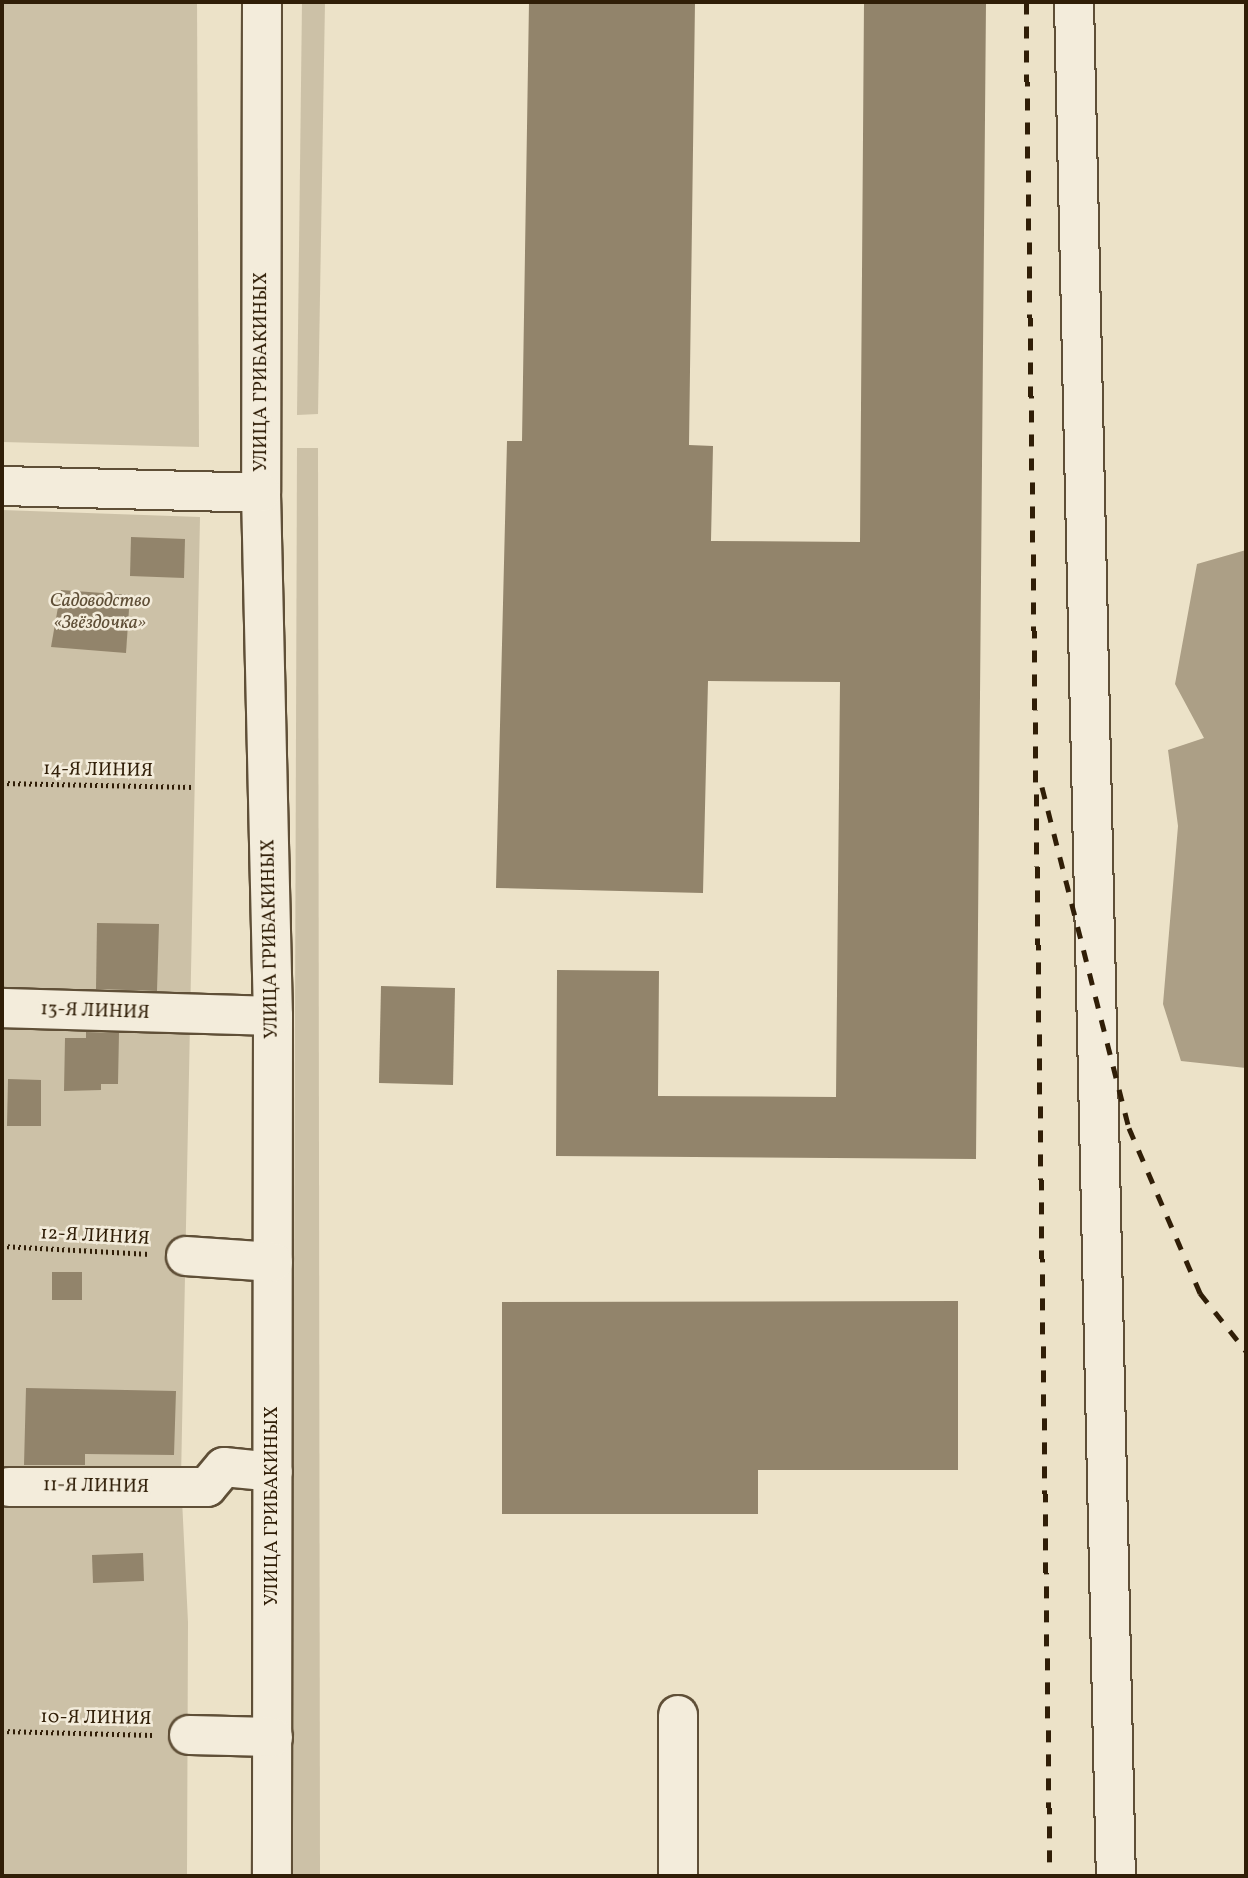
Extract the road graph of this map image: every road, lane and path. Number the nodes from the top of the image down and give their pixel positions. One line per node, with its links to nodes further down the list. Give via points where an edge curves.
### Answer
1 (262, 2): 4 (street, УЛИЦА ГРИБАКИНЫХ)
2 (1074, 2): 20 (street)
3 (2, 486): 4 (street)
4 (261, 493): 8 (street, УЛИЦА ГРИБАКИНЫХ)
5 (2, 783): 6 (path, 14-Я ЛИНИЯ)
6 (193, 787)
7 (2, 1008): 8 (street, 13-Я ЛИНИЯ)
8 (273, 1016): 11 (street, УЛИЦА ГРИБАКИНЫХ)
9 (2, 1245): 10 (path, 12-Я ЛИНИЯ)
10 (186, 1256): 11 (street)
11 (273, 1262): 12 (street, УЛИЦА ГРИБАКИНЫХ)
12 (273, 1472): 13 (street, 11-Я ЛИНИЯ, via 224,1467 208,1487); 17 (street, УЛИЦА ГРИБАКИНЫХ)
13 (9, 1487)
14 (678, 1715): 19 (street)
15 (2, 1731): 16 (path, 10-Я ЛИНИЯ)
16 (189, 1735): 17 (street)
17 (273, 1737): 18 (street, УЛИЦА ГРИБАКИНЫХ)
18 (272, 1876)
19 (678, 1876)
20 (1116, 1876)

